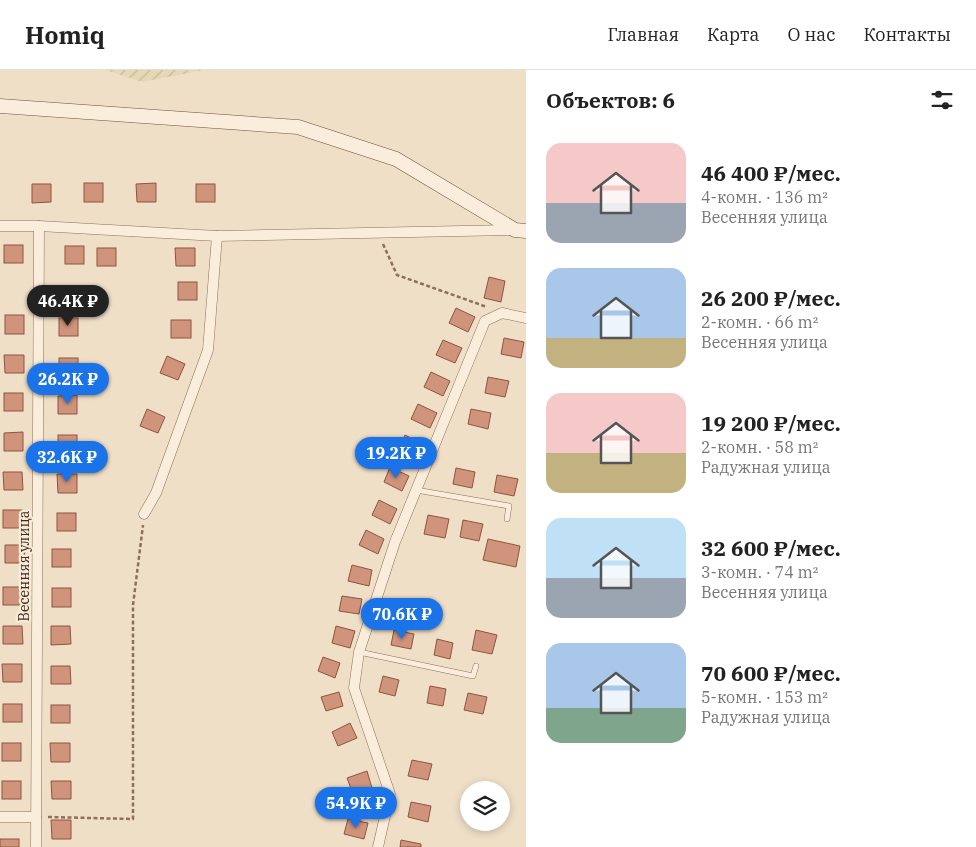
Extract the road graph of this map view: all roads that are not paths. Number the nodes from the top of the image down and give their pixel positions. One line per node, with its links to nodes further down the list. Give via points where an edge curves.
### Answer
1 (0, 106): 4 (street, via 298,126 396,159)
2 (0, 226): 3 (street)
3 (39, 226): 5 (street); 13 (street, Весенняя улица)
4 (521, 230): 5 (street)
5 (217, 236): 8 (street, via 208,350 156,493)
6 (526, 318): 7 (street, via 502,313 485,321)
7 (416, 490): 9 (lane, via 509,506); 10 (street)
8 (144, 514)
9 (507, 519)
10 (359, 652): 11 (lane, via 474,676); 15 (street, via 354,688 390,794)
11 (476, 666)
12 (0, 817): 13 (street)
13 (36, 817): 14 (street, Весенняя улица)
14 (36, 847)
15 (378, 847)

